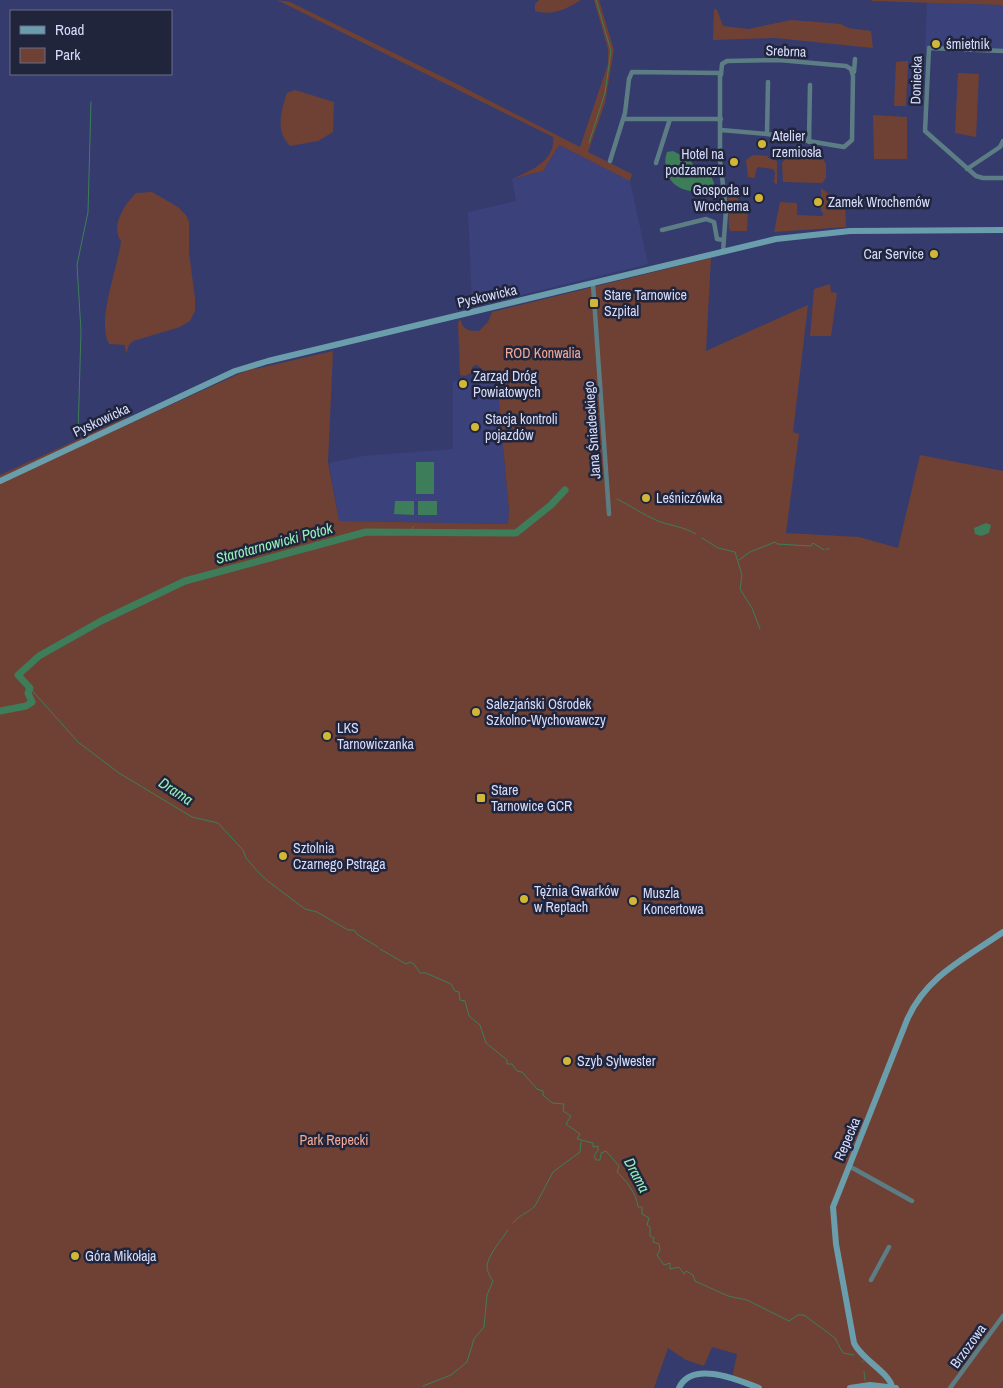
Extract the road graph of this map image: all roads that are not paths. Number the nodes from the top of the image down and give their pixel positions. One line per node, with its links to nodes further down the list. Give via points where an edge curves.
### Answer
1 (1003, 50): 16 (street, Doniecka, via 928,48 925,131)
2 (855, 58): 4 (street)
3 (721, 75): 4 (street, Srebrna, via 722,64 727,61 779,60 846,66); 7 (street, via 711,72 632,72); 9 (street)
4 (854, 76): 13 (street, via 850,142 840,147)
5 (768, 82): 11 (street)
6 (810, 85): 13 (street)
7 (623, 119): 8 (street); 14 (street)
8 (670, 119): 9 (street); 15 (street)
9 (721, 119): 10 (street)
10 (720, 130): 11 (street); 20 (street, via 720,170 726,210)
11 (767, 134): 13 (street)
12 (1003, 141): 16 (street, via 1000,147)
13 (809, 142)
14 (610, 161)
15 (656, 163)
16 (967, 169): 17 (street, Doniecka, via 983,178)
17 (1003, 178)
18 (662, 230): 20 (street, via 706,219 714,222 717,239)
19 (1003, 230): 21 (street, Pyskowicka, via 828,232 776,239)
20 (724, 240): 21 (street)
21 (723, 252): 22 (street, Pyskowicka)
22 (593, 284): 23 (street, Pyskowicka, via 245,367); 24 (street, Jana Śniadeckiego)
23 (0, 480)
24 (609, 514)
25 (1003, 932): 26 (street, Repecka, via 948,969 930,984 918,1000)
26 (849, 1166): 27 (street); 31 (street, Repecka, via 834,1202 833,1219 853,1336 858,1350)
27 (912, 1201)
28 (889, 1247): 29 (street)
29 (871, 1280)
30 (1003, 1316): 35 (street, Brzozowa)
31 (894, 1387): 34 (street, via 870,1385)
32 (679, 1388): 33 (street, via 686,1378 700,1374)
33 (759, 1388)
34 (850, 1388)
35 (950, 1388)

